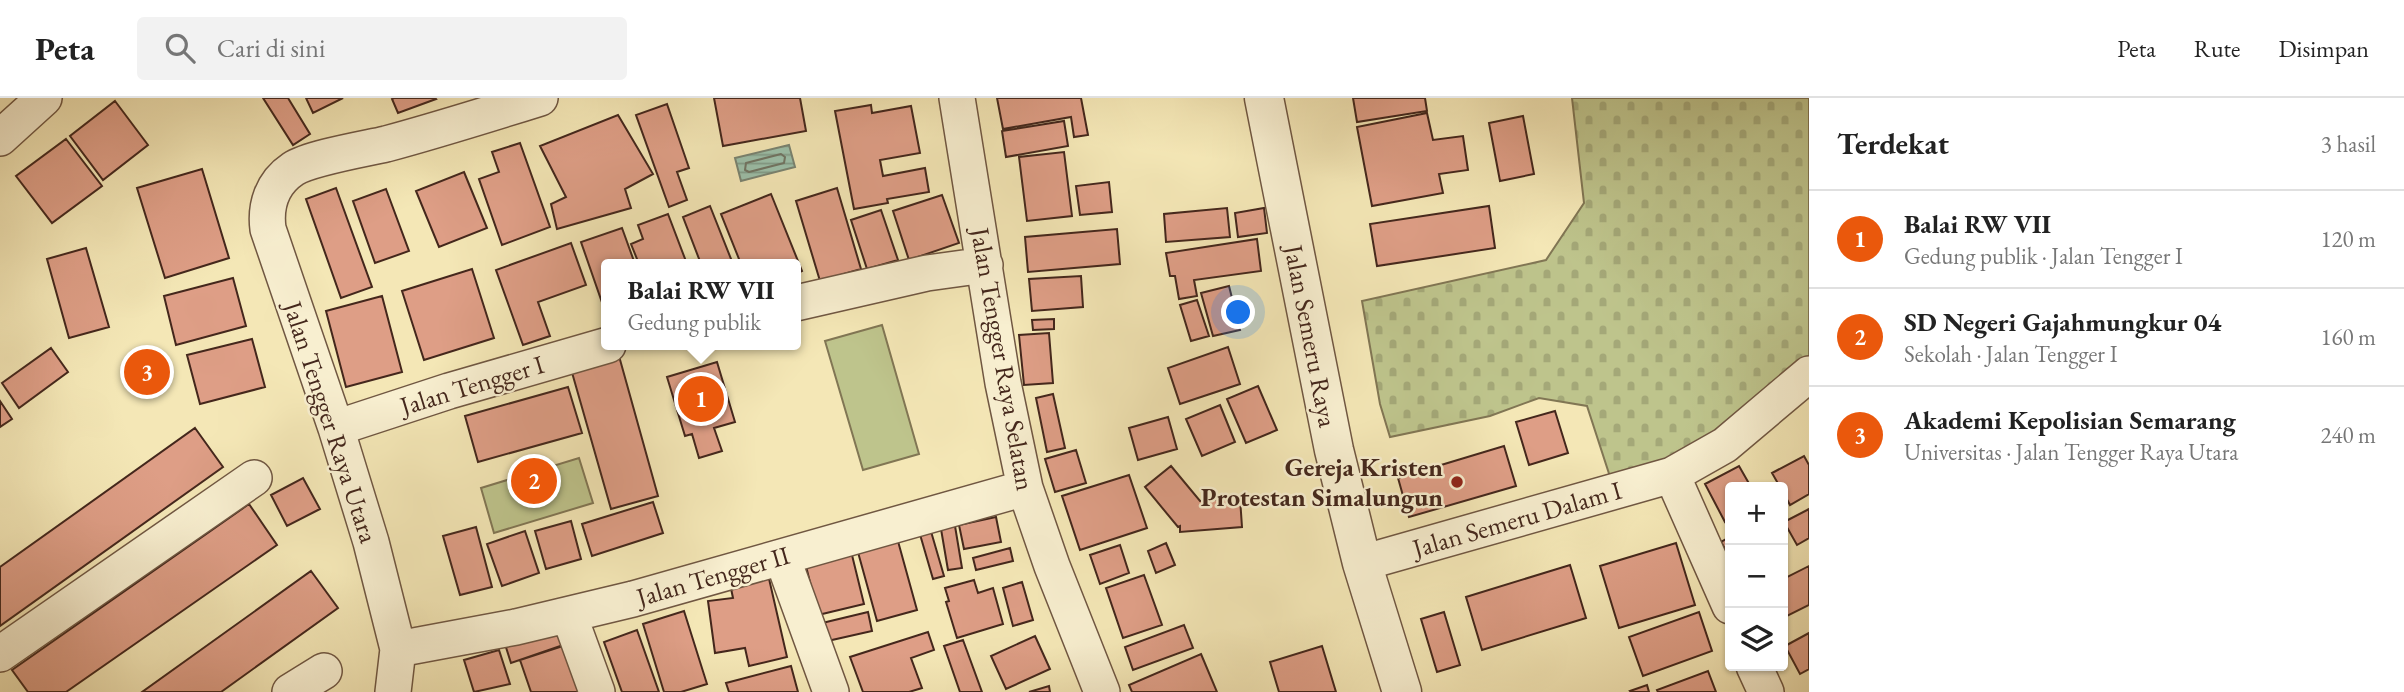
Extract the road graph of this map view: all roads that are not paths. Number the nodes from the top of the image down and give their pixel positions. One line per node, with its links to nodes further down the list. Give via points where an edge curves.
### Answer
1 (44, 98): 5 (street)
2 (540, 98): 10 (street, Jalan Tengger Raya Utara, via 300,165 274,190 268,202 268,229)
3 (957, 98): 6 (street, Jalan Tengger Raya Selatan)
4 (1265, 98): 15 (street, Jalan Semeru Raya, via 1334,450)
5 (0, 138)
6 (985, 265): 7 (street, via 927,273); 13 (street, Jalan Tengger Raya Selatan)
7 (801, 302)
8 (601, 347): 10 (street, Jalan Tengger I)
9 (1809, 374): 11 (street, Jalan Semeru Dalam I, via 1725,444)
10 (336, 428): 18 (street, Jalan Tengger Raya Utara)
11 (1672, 475): 15 (street, Jalan Semeru Dalam I); 16 (street)
12 (254, 478): 19 (street)
13 (1025, 488): 14 (street, Jalan Tengger II); 26 (street, Jalan Tengger Raya Selatan)
14 (782, 556): 17 (street, Jalan Tengger II); 25 (street)
15 (1362, 563): 27 (street, Jalan Semeru Raya)
16 (1725, 595)
17 (569, 615): 18 (street, Jalan Tengger II); 24 (street)
18 (398, 649): 23 (street, Jalan Tengger Raya Utara)
19 (0, 654)
20 (324, 671): 22 (street)
21 (1756, 671): 28 (street)
22 (290, 692)
23 (393, 692)
24 (597, 692)
25 (831, 692)
26 (1102, 692)
27 (1402, 692)
28 (1766, 692)

